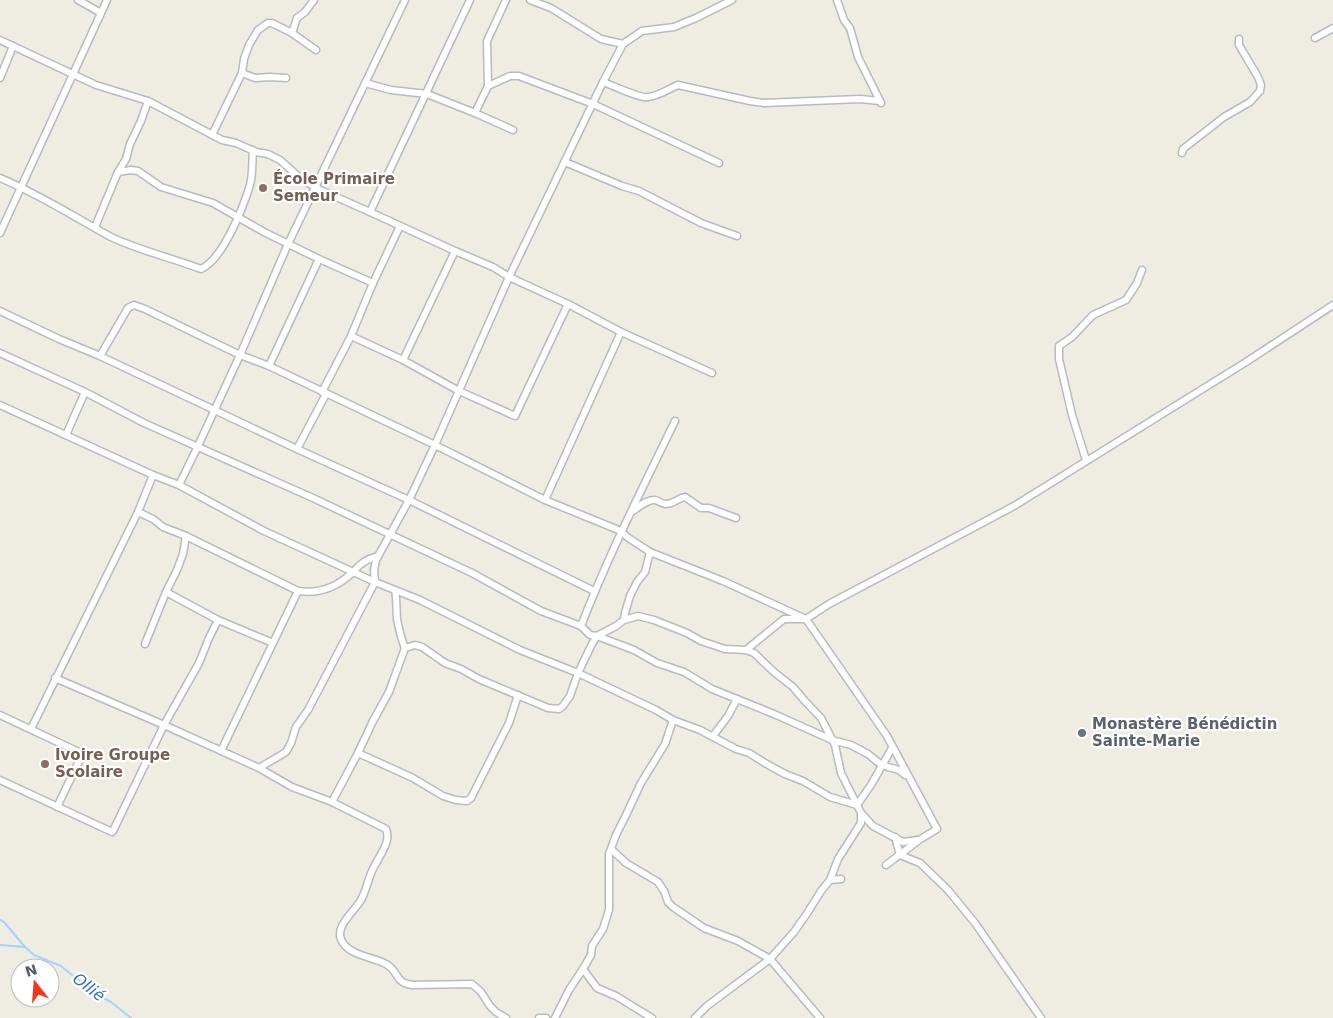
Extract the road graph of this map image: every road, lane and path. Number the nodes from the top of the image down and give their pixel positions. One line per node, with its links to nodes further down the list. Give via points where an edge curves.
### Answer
1 (78, 0): 10 (street)
2 (107, 0): 10 (street)
3 (314, 0): 12 (street, via 297,18)
4 (405, 0): 24 (street)
5 (470, 0): 26 (street)
6 (506, 0): 25 (street, via 487,41)
7 (530, 0): 16 (street, via 551,8 601,39)
8 (732, 0): 16 (street, via 674,27 642,31)
9 (837, 0): 23 (street, via 850,28 858,57 880,102 860,99 764,103 678,85 646,98)
10 (101, 13): 19 (street)
11 (1333, 28): 13 (street)
12 (292, 33): 18 (street); 20 (street, via 272,22 258,30 244,58)
13 (1315, 38)
14 (1239, 39): 33 (street, via 1239,45 1258,77 1260,91 1250,102 1224,117 1183,149)
15 (0, 40): 17 (street)
16 (623, 44): 23 (street)
17 (13, 46): 19 (street); 21 (street)
18 (316, 50)
19 (73, 73): 27 (street); 38 (street)
20 (242, 73): 22 (street, via 255,78); 31 (street)
21 (0, 78)
22 (286, 78)
23 (603, 82): 28 (street)
24 (365, 83): 26 (street); 39 (street)
25 (488, 86): 28 (street, via 510,76 519,76); 29 (street)
26 (427, 94): 29 (street); 40 (street)
27 (148, 101): 31 (street); 36 (street)
28 (593, 104): 34 (street); 35 (street)
29 (475, 113): 30 (street)
30 (512, 130)
31 (212, 135): 32 (street)
32 (253, 150): 39 (street, via 280,160); 41 (street, via 250,184)
33 (1182, 154)
34 (565, 162): 45 (street, via 639,191 701,223); 50 (street)
35 (719, 162)
36 (118, 172): 41 (street, via 138,171 161,187 213,203); 43 (street)
37 (0, 178): 38 (street)
38 (21, 186): 43 (street); 44 (street)
39 (316, 188): 40 (street); 46 (street)
40 (370, 212): 42 (street)
41 (239, 216): 43 (street, via 212,262 201,269 140,249); 46 (street)
42 (400, 226): 47 (street); 51 (street)
43 (95, 227)
44 (0, 233)
45 (737, 236)
46 (288, 244): 48 (street); 58 (street)
47 (455, 251): 50 (street); 60 (street)
48 (319, 259): 51 (street); 61 (street)
49 (1142, 270): 73 (street, via 1126,300 1093,315 1072,337 1058,346 1072,415)
50 (509, 276): 52 (street); 63 (street)
51 (373, 283): 56 (street)
52 (568, 304): 55 (street); 63 (street, via 515,416)
53 (1333, 305): 73 (street)
54 (0, 311): 59 (street)
55 (621, 332): 62 (street); 77 (street)
56 (351, 336): 60 (street); 65 (street)
57 (0, 353): 64 (street)
58 (240, 355): 59 (street, via 134,305 128,308); 61 (street); 67 (street)
59 (100, 356): 67 (street)
60 (403, 360): 63 (street)
61 (269, 366): 65 (street)
62 (712, 373)
63 (459, 391): 70 (street)
64 (85, 392): 69 (street); 71 (street, via 144,423)
65 (324, 393): 70 (street); 72 (street)
66 (0, 405): 69 (street)
67 (214, 410): 71 (street); 72 (street)
68 (675, 421): 79 (street)
69 (66, 435): 74 (street)
70 (436, 445): 76 (street); 77 (street)
71 (198, 446): 75 (street); 82 (street)
72 (298, 449): 76 (street)
73 (1086, 460): 92 (street, via 1014,506)
74 (153, 475): 75 (street); 78 (street)
75 (179, 485): 86 (street, via 264,531)
76 (409, 500): 82 (street); 90 (street)
77 (545, 500): 81 (street)
78 (138, 512): 83 (street); 102 (street)
79 (632, 512): 80 (street, via 650,500 665,504 685,498 701,508); 81 (street)
80 (736, 518)
81 (621, 531): 84 (street); 90 (street)
82 (390, 534): 85 (street); 95 (street, via 472,573 541,611)
83 (186, 536): 89 (street); 91 (street, via 183,554)
84 (650, 552): 92 (street); 94 (street, via 645,572 630,596)
85 (378, 556): 86 (street, via 365,561); 87 (street)
86 (354, 572): 87 (street); 89 (street, via 338,584 321,590)
87 (375, 582): 88 (street); 115 (street, via 296,727 286,752)
88 (395, 590): 99 (street, via 397,618); 101 (street, via 520,650)
89 (298, 591): 97 (street)
90 (594, 591): 95 (street)
91 (166, 592): 93 (street); 98 (street)
92 (806, 619): 100 (street, via 784,619); 111 (street)
93 (218, 620): 97 (street); 107 (street)
94 (624, 620): 96 (street); 100 (street, via 638,616 725,649)
95 (581, 626): 96 (street, via 590,635)
96 (597, 636): 101 (street); 104 (street, via 684,672)
97 (273, 643): 112 (street)
98 (145, 644)
99 (405, 648): 103 (street, via 422,647 445,663); 113 (street, via 390,692)
100 (746, 650): 110 (street, via 793,686 821,718)
101 (578, 673): 103 (street, via 570,696 559,709 548,708); 106 (street)
102 (55, 678): 107 (street); 108 (street)
103 (518, 695): 113 (street, via 509,723 467,801 443,796)
104 (737, 699): 109 (street); 110 (street)
105 (0, 715): 108 (street)
106 (673, 720): 109 (street); 124 (street, via 665,744 637,791)
107 (164, 725): 112 (street); 120 (street, via 112,832)
108 (31, 729): 120 (street, via 82,755)
109 (713, 736): 119 (street, via 830,796)
110 (832, 740): 114 (street, via 851,745); 119 (street, via 841,773)
111 (892, 748): 114 (street); 116 (street)
112 (221, 751): 115 (street)
113 (358, 753): 118 (street)
114 (883, 765): 116 (street); 119 (street)
115 (259, 768): 118 (street, via 292,787)
116 (908, 777): 123 (street, via 937,829)
117 (0, 780): 120 (street)
118 (332, 802): 131 (street, via 387,831 387,840 362,899 339,933 344,945 353,952 391,967 404,984 472,984 490,1006)
119 (857, 805): 121 (street)
120 (57, 807)
121 (862, 813): 122 (street, via 873,826); 128 (street, via 861,822 838,859)
122 (895, 837): 123 (street, via 903,842); 125 (street)
123 (920, 840): 125 (street)
124 (611, 849): 129 (street, via 626,863 658,882 673,907 704,928 738,941); 130 (street, via 609,910)
125 (900, 855): 126 (street); 138 (street, via 920,863 948,890)
126 (886, 865)
127 (841, 879): 128 (street)
128 (830, 880): 129 (street, via 794,932)
129 (770, 959): 136 (street); 137 (street)
130 (583, 969): 134 (street); 135 (street, via 597,988)
131 (506, 1018)
132 (539, 1018): 133 (street)
133 (546, 1018)
134 (555, 1018)
135 (652, 1018)
136 (695, 1018)
137 (820, 1018)
138 (1042, 1018)

